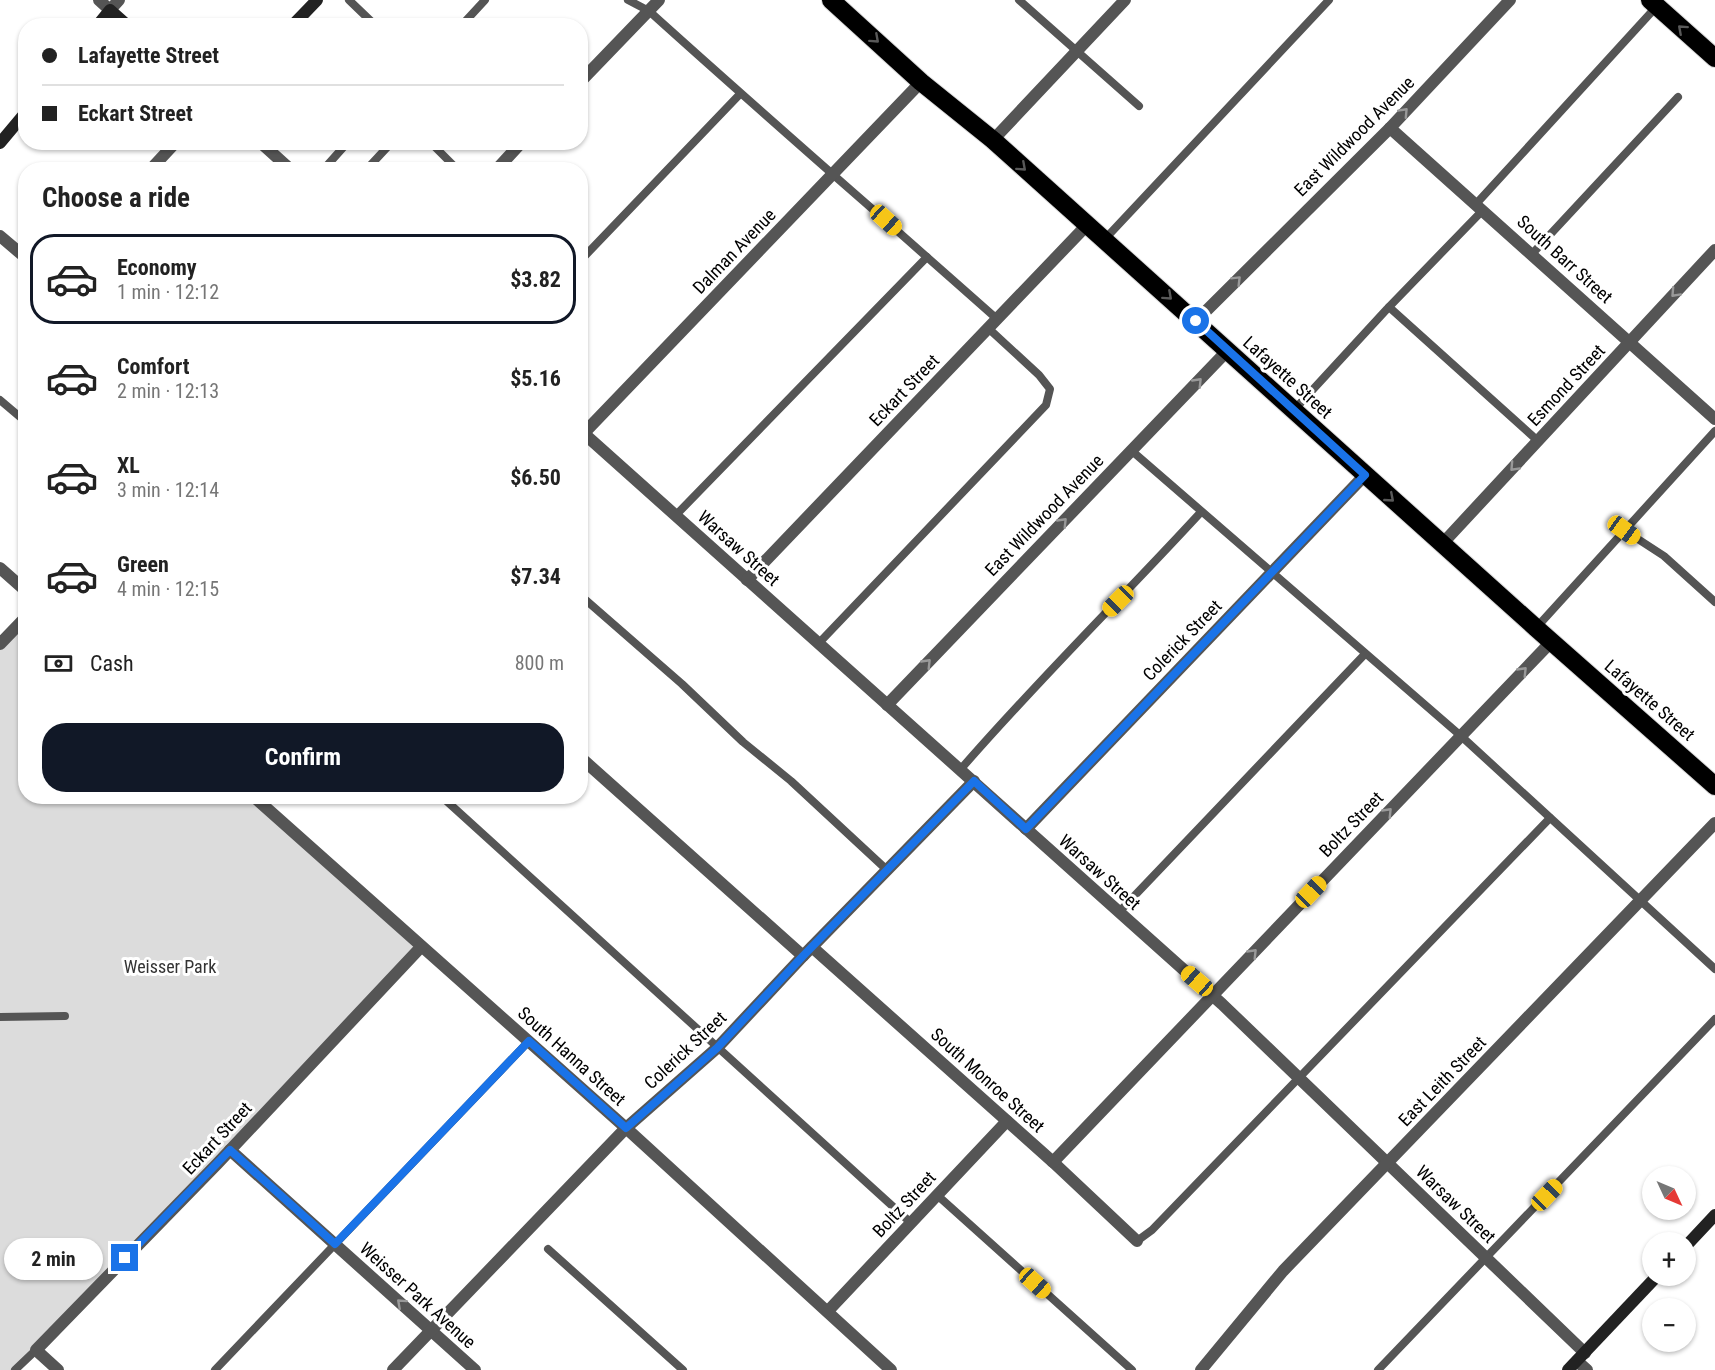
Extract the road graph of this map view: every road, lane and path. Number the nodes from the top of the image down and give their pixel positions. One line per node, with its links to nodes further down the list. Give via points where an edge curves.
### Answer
1 (99, 0): 14 (street)
2 (119, 0): 14 (street)
3 (317, 0): 18 (main road)
4 (349, 0): 19 (lane)
5 (485, 0): 20 (lane)
6 (628, 0): 15 (lane)
7 (659, 0): 15 (street)
8 (831, 0): 24 (highway, Lafayette Street, one-way to 24)
9 (1019, 0): 21 (lane)
10 (1125, 0): 21 (street)
11 (1329, 0): 48 (lane)
12 (1510, 0): 29 (street, East Wildwood Avenue, one-way to 12)
13 (1654, 3): 22 (highway, one-way to 13); 45 (lane)
14 (110, 10): 16 (main road); 17 (main road)
15 (649, 11): 23 (street); 25 (lane)
16 (104, 18)
17 (119, 18)
18 (300, 18)
19 (368, 18)
20 (468, 18)
21 (1077, 51): 27 (lane); 30 (street)
22 (1714, 55)
23 (588, 74)
24 (921, 82): 30 (highway, Lafayette Street); 44 (street, Dalman Avenue)
25 (740, 94): 44 (lane); 51 (lane)
26 (1678, 97): 52 (lane)
27 (1139, 106)
28 (18, 122): 31 (main road)
29 (1390, 128): 45 (street, South Barr Street); 56 (street, East Wildwood Avenue, one-way to 29)
30 (993, 140): 46 (highway, Lafayette Street, one-way to 46)
31 (0, 143)
32 (169, 150): 38 (street)
33 (269, 150): 39 (street)
34 (341, 150): 40 (lane)
35 (385, 150): 41 (lane)
36 (438, 150): 42 (lane)
37 (515, 150): 43 (street)
38 (157, 162)
39 (282, 162)
40 (330, 162)
41 (373, 162)
42 (450, 162)
43 (503, 162)
44 (832, 175): 53 (lane); 64 (street, Dalman Avenue)
45 (1479, 207): 52 (street, South Barr Street); 54 (lane)
46 (1087, 225): 48 (highway, Lafayette Street); 55 (street, Eckart Street)
47 (0, 236): 50 (street)
48 (1104, 240): 56 (highway, Lafayette Street, one-way to 56)
49 (1715, 250): 58 (street, Esmond Street, one-way to 58)
50 (18, 251)
51 (588, 253)
52 (1532, 254): 58 (street, South Barr Street)
53 (927, 257): 55 (lane); 71 (lane)
54 (1389, 307): 61 (lane); 67 (lane)
55 (997, 319): 57 (street, Eckart Street)
56 (1196, 321): 59 (highway, Lafayette Street)
57 (988, 328): 76 (street, Eckart Street); 84 (lane, via 1050,389 1046,405)
58 (1630, 342): 63 (street, South Barr Street); 67 (street, Esmond Street)
59 (1228, 350): 61 (highway, Lafayette Street); 68 (street, East Wildwood Avenue, one-way to 59)
60 (0, 400): 62 (lane)
61 (1294, 410): 69 (highway, Lafayette Street)
62 (18, 415)
63 (1715, 419)
64 (588, 427)
65 (1715, 432): 72 (lane)
66 (588, 436): 71 (street, Warsaw Street)
67 (1538, 441): 73 (street, Esmond Street, one-way to 73)
68 (1132, 451): 70 (lane); 86 (street, East Wildwood Avenue, one-way to 68)
69 (1365, 475): 73 (highway, Lafayette Street, one-way to 73); 75 (street, Colerick Street)
70 (1202, 512): 75 (lane); 89 (lane, via 1057,662)
71 (676, 515): 76 (street, Warsaw Street)
72 (1624, 530): 79 (lane, via 1664,556); 81 (lane)
73 (1443, 543): 81 (highway, Lafayette Street)
74 (0, 568): 77 (street)
75 (1272, 572): 85 (lane); 96 (street, Colerick Street)
76 (747, 580): 84 (street, Warsaw Street)
77 (18, 584)
78 (588, 602): 97 (lane)
79 (1715, 602)
80 (18, 625): 83 (street)
81 (1536, 628): 82 (highway, Lafayette Street)
82 (1551, 642): 87 (street, Boltz Street, one-way to 82); 91 (highway, Lafayette Street)
83 (0, 644)
84 (818, 644): 86 (street, Warsaw Street)
85 (1365, 654): 87 (lane); 99 (lane)
86 (887, 705): 89 (street, Warsaw Street)
87 (1461, 736): 94 (lane); 103 (street, Boltz Street, one-way to 87)
88 (588, 765): 101 (street, South Monroe Street)
89 (960, 770): 90 (street, Warsaw Street)
90 (974, 781): 96 (street, Warsaw Street); 97 (street, Colerick Street)
91 (1715, 786)
92 (262, 804): 100 (street, South Hanna Street)
93 (450, 804): 108 (lane)
94 (1550, 818): 98 (lane); 109 (lane)
95 (1715, 823): 98 (street, East Leith Street)
96 (1026, 829): 99 (street, Warsaw Street)
97 (887, 870): 101 (street, Colerick Street)
98 (1640, 901): 102 (lane); 114 (street, East Leith Street)
99 (1119, 912): 103 (street, Warsaw Street)
100 (421, 947): 107 (street, South Hanna Street); 112 (street, Eckart Street)
101 (807, 951): 108 (street, Colerick Street); 110 (street, South Monroe Street)
102 (1715, 969)
103 (1212, 995): 109 (street, Warsaw Street); 113 (street, Boltz Street)
104 (65, 1016): 105 (lane)
105 (0, 1017)
106 (1715, 1019): 122 (lane)
107 (529, 1041): 111 (street, South Hanna Street); 120 (lane)
108 (717, 1048): 111 (street, Colerick Street); 117 (lane)
109 (1299, 1078): 114 (street, Warsaw Street); 119 (lane)
110 (1007, 1121): 113 (street, South Monroe Street); 115 (street, Boltz Street)
111 (626, 1128): 124 (street, South Hanna Street); 125 (street, Colerick Street)
112 (230, 1150): 120 (street, Weisser Park Avenue); 126 (street, Eckart Street)
113 (1053, 1162): 119 (street, South Monroe Street)
114 (1388, 1163): 122 (street, Warsaw Street); 136 (street, East Leith Street, via 1283,1271)
115 (937, 1195): 117 (street, Boltz Street); 135 (lane)
116 (1715, 1215): 118 (main road)
117 (910, 1222): 124 (street, Boltz Street)
118 (1696, 1235)
119 (1137, 1241)
120 (335, 1244): 125 (street, Weisser Park Avenue, one-way to 120); 130 (lane)
121 (548, 1249): 133 (lane)
122 (1486, 1258): 127 (street, Warsaw Street); 137 (lane)
123 (1648, 1286): 127 (main road)
124 (828, 1311): 134 (street, South Hanna Street)
125 (432, 1330): 131 (street, Colerick Street); 132 (street, Weisser Park Avenue)
126 (36, 1350): 128 (lane); 129 (street)
127 (1579, 1363)
128 (15, 1370)
129 (58, 1370)
130 (215, 1370)
131 (393, 1370)
132 (475, 1370)
133 (683, 1370)
134 (891, 1370)
135 (1132, 1370)
136 (1201, 1370)
137 (1378, 1370)

